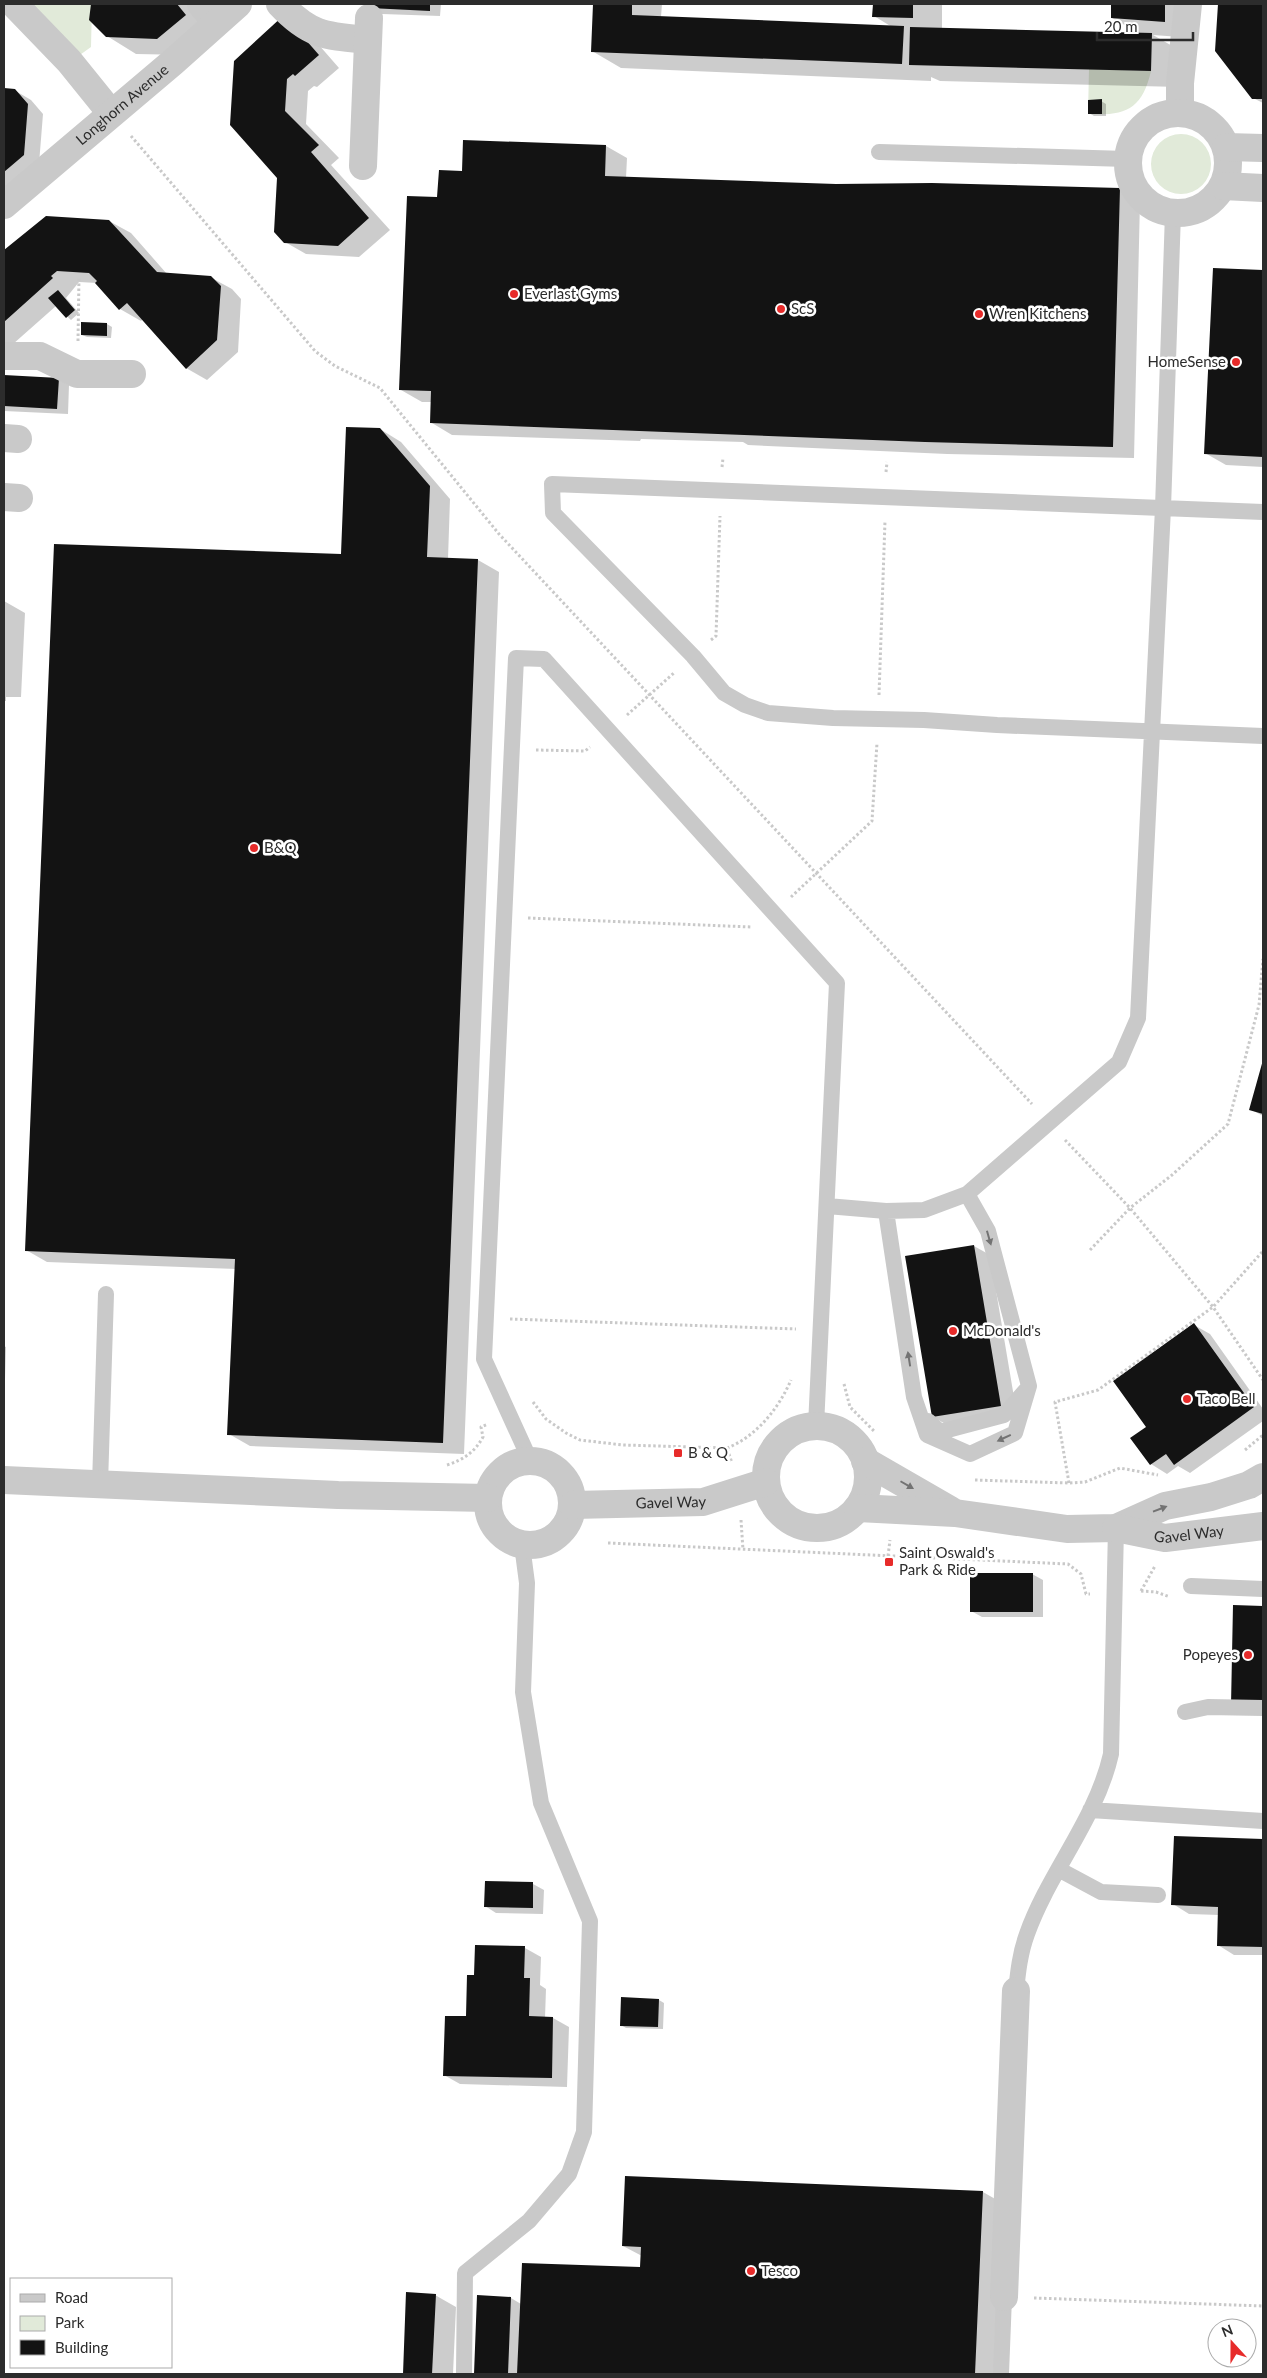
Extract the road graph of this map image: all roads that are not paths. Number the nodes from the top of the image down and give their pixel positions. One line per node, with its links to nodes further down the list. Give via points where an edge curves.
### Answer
1 (14, 4): 7 (street, via 69,61)
2 (238, 4): 5 (street, Longhorn Avenue)
3 (280, 4): 12 (street, via 297,21 319,34 368,29)
4 (1188, 4): 6 (street)
5 (209, 13): 7 (street, Longhorn Avenue, via 174,62)
6 (1180, 112): 8 (street, via 1209,122); 11 (street, via 1150,120 1131,144)
7 (111, 113): 15 (street, Longhorn Avenue)
8 (1226, 147): 9 (street); 13 (street, via 1228,174)
9 (1263, 148)
10 (879, 152): 11 (lane)
11 (1128, 159): 16 (street, via 1128,175 1134,189 1158,209)
12 (363, 166)
13 (1223, 186): 14 (street); 16 (street, via 1202,208)
14 (1263, 188)
15 (4, 205)
16 (1173, 213): 19 (lane)
17 (4, 356): 18 (street, via 40,356 77,374)
18 (132, 374)
19 (1163, 508): 20 (lane); 21 (lane); 21 (lane, via 552,484 553,513 724,693 745,705 768,713)
20 (1263, 512)
21 (1152, 732): 22 (lane); 23 (lane, via 1138,1018 1119,1062 1010,1160)
22 (1263, 736)
23 (967, 1194): 25 (lane, via 924,1210); 27 (lane, one-way to 27, via 988,1231)
24 (827, 1206): 25 (lane); 29 (lane); 30 (lane, via 837,983 544,659 516,658 484,1359)
25 (886, 1211): 28 (lane, one-way to 25, via 914,1397)
26 (106, 1294): 35 (lane)
27 (1029, 1386): 28 (lane, via 1004,1415 940,1432); 28 (lane, one-way to 28, via 1015,1433 970,1454 928,1435)
28 (920, 1414)
29 (816, 1426): 31 (street, via 834,1428 851,1439); 34 (street, via 801,1428 785,1436 773,1450 766,1466)
30 (530, 1460): 36 (street, via 514,1463 501,1471 492,1483); 37 (street, via 545,1462 558,1470 568,1481)
31 (865, 1461): 38 (street, via 868,1470 866,1491); 39 (street, one-way to 39)
32 (1263, 1477): 41 (street, one-way to 32, via 1165,1506 1211,1497)
33 (4, 1480): 35 (street)
34 (766, 1482): 37 (street, Gavel Way, via 702,1502); 38 (street, via 771,1501 782,1515 797,1525 828,1528 845,1520)
35 (100, 1484): 36 (street)
36 (488, 1498): 42 (street, via 490,1516 497,1530)
37 (573, 1504): 42 (street, via 568,1524 558,1536 537,1546)
38 (858, 1508): 39 (street)
39 (955, 1513): 41 (street, via 1067,1529)
40 (1263, 1526): 41 (street, Gavel Way, via 1165,1538)
41 (1116, 1528): 47 (lane, via 1111,1754 1106,1775)
42 (522, 1545): 53 (lane, via 527,1583 522,1692 541,1803 590,1921 584,2132 569,2174 529,2221 465,2273)
43 (1191, 1586): 44 (lane)
44 (1263, 1589)
45 (1263, 1708): 46 (lane, via 1208,1708)
46 (1184, 1712)
47 (1090, 1810): 48 (lane); 49 (lane)
48 (1263, 1821)
49 (1060, 1870): 50 (lane, via 1100,1892); 51 (lane, via 1026,1935 1018,1964)
50 (1158, 1894)
51 (1016, 1991): 52 (street)
52 (1004, 2297): 54 (lane)
53 (464, 2374)
54 (1001, 2374)

